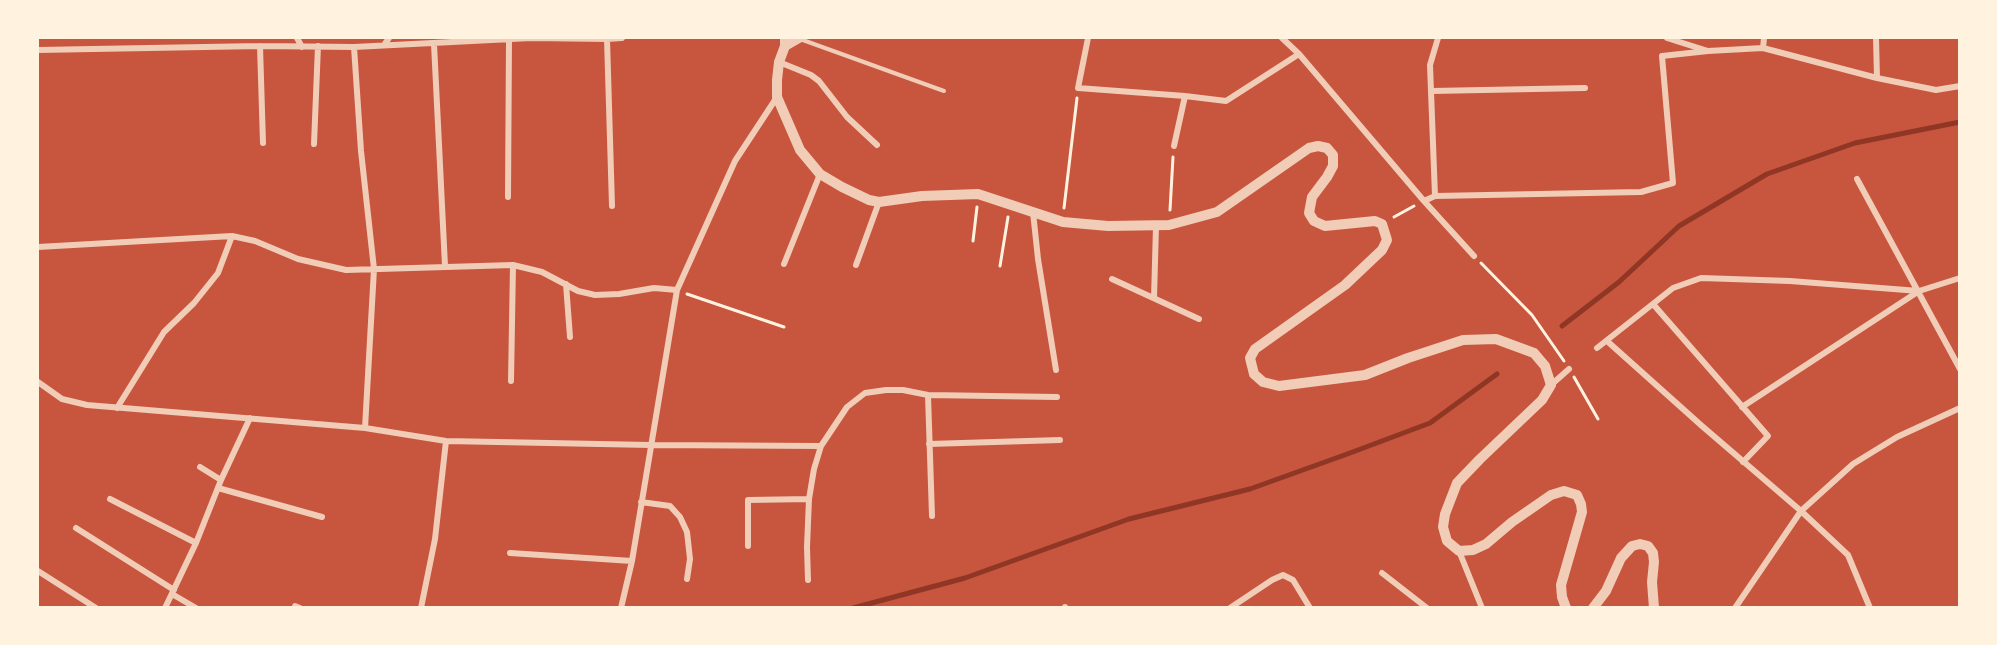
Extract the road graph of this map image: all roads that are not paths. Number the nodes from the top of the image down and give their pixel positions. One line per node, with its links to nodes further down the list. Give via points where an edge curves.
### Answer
1 (297, 38): 19 (street)
2 (388, 38): 16 (street)
3 (531, 38): 12 (street); 13 (street)
4 (622, 38): 12 (street)
5 (797, 38): 14 (street); 29 (lane)
6 (1088, 38): 31 (street, via 1078,88)
7 (1282, 38): 24 (street)
8 (1438, 38): 30 (street, via 1430,65)
9 (1667, 38): 23 (street)
10 (1764, 38): 21 (street)
11 (1876, 38): 26 (street)
12 (607, 39): 43 (street)
13 (509, 40): 15 (street); 40 (street)
14 (785, 42): 25 (street)
15 (434, 44): 16 (street); 52 (street)
16 (384, 45): 20 (street)
17 (260, 46): 19 (street); 22 (street); 33 (street)
18 (318, 46): 19 (street); 20 (street); 34 (street)
19 (302, 47)
20 (354, 47): 53 (street)
21 (1763, 48): 23 (street); 26 (street)
22 (38, 50)
23 (1708, 51): 39 (street, via 1662,56 1673,183 1641,192)
24 (1299, 54): 31 (street, via 1226,101); 41 (street)
25 (779, 62): 32 (street); 35 (street, via 819,81 847,117)
26 (1878, 78): 27 (street, via 1936,90)
27 (1959, 86)
28 (1585, 88): 30 (street)
29 (944, 90)
30 (1432, 91): 39 (street)
31 (1185, 96): 36 (street)
32 (777, 97): 37 (street, via 800,150); 57 (street, via 735,161)
33 (264, 143)
34 (314, 144)
35 (877, 145)
36 (1174, 146)
37 (820, 174): 42 (street); 49 (street)
38 (1857, 179): 58 (street)
39 (1435, 196): 41 (street)
40 (508, 197)
41 (1424, 201): 48 (street)
42 (878, 205): 44 (street, via 922,196 978,194); 51 (street)
43 (612, 206)
44 (1033, 211): 45 (street, via 1063,222); 67 (street)
45 (1156, 226): 59 (street); 70 (street, via 1217,212 1309,148 1327,148 1333,155 1333,166 1312,197 1309,213 1314,221 1325,226 1367,221 1382,224 1387,240 1382,250 1345,285 1255,350 1250,358 1254,374 1263,382 1279,386 1365,375 1463,340 1496,339 1534,353 1545,366)
46 (232, 236): 47 (street); 53 (street, via 298,259 346,270); 74 (street, via 218,273 165,332)
47 (38, 246)
48 (1474, 256)
49 (784, 264)
50 (513, 265): 52 (street); 56 (street, via 542,272); 68 (street)
51 (856, 265)
52 (445, 266): 53 (street)
53 (374, 269): 77 (street)
54 (1959, 278): 58 (street)
55 (1112, 279): 59 (street)
56 (566, 284): 57 (street, via 595,295 654,288); 62 (street)
57 (677, 290): 81 (street)
58 (1918, 291): 60 (street, via 1701,278 1673,288); 66 (street); 73 (street)
59 (1154, 298): 61 (street)
60 (1653, 304): 63 (street); 73 (street)
61 (1199, 319)
62 (570, 337)
63 (1607, 341): 64 (street); 83 (street)
64 (1597, 348)
65 (1569, 369): 70 (street)
66 (1959, 369)
67 (1056, 370)
68 (511, 381)
69 (38, 382): 74 (street, via 62,399)
70 (1551, 385): 96 (street, via 1542,400 1457,483 1443,527 1447,541)
71 (928, 395): 72 (street); 80 (street); 82 (street, via 903,390 865,393 847,406)
72 (1058, 398)
73 (1742, 407): 83 (street, via 1768,436)
74 (117, 408): 76 (street)
75 (1959, 408): 90 (street, via 1897,437 1853,464)
76 (250, 418): 77 (street); 85 (street)
77 (365, 428): 79 (street)
78 (1060, 440): 80 (street)
79 (446, 441): 81 (street); 107 (street, via 435,539)
80 (929, 444): 92 (street)
81 (651, 445): 82 (street); 89 (street)
82 (821, 446): 88 (street)
83 (1743, 462): 90 (street)
84 (200, 467): 85 (street)
85 (221, 480): 86 (street)
86 (218, 488): 91 (street); 94 (street)
87 (110, 499): 94 (street)
88 (809, 499): 95 (street, via 748,500); 102 (street)
89 (641, 502): 98 (street); 101 (street, via 670,506 680,518 687,532)
90 (1801, 511): 116 (street); 117 (street, via 1848,555)
91 (322, 516)
92 (932, 516)
93 (76, 528): 103 (street)
94 (196, 543): 103 (street)
95 (748, 546)
96 (1459, 550): 112 (street); 113 (street, via 1473,550 1486,544 1551,495 1564,491 1577,495 1582,512 1561,585)
97 (510, 553): 98 (street)
98 (632, 561): 108 (street)
99 (38, 571): 104 (street)
100 (1382, 573): 111 (street)
101 (687, 579)
102 (808, 580)
103 (173, 592): 105 (street); 106 (street)
104 (96, 608)
105 (165, 608)
106 (196, 608)
107 (421, 608)
108 (621, 608)
109 (1230, 608): 110 (street, via 1283,575 1293,580)
110 (1310, 608)
111 (1427, 608)
112 (1482, 608)
113 (1566, 608)
114 (1593, 608): 115 (street, via 1606,591 1621,558 1632,546 1640,544 1653,553)
115 (1654, 608)
116 (1735, 608)
117 (1870, 608)

